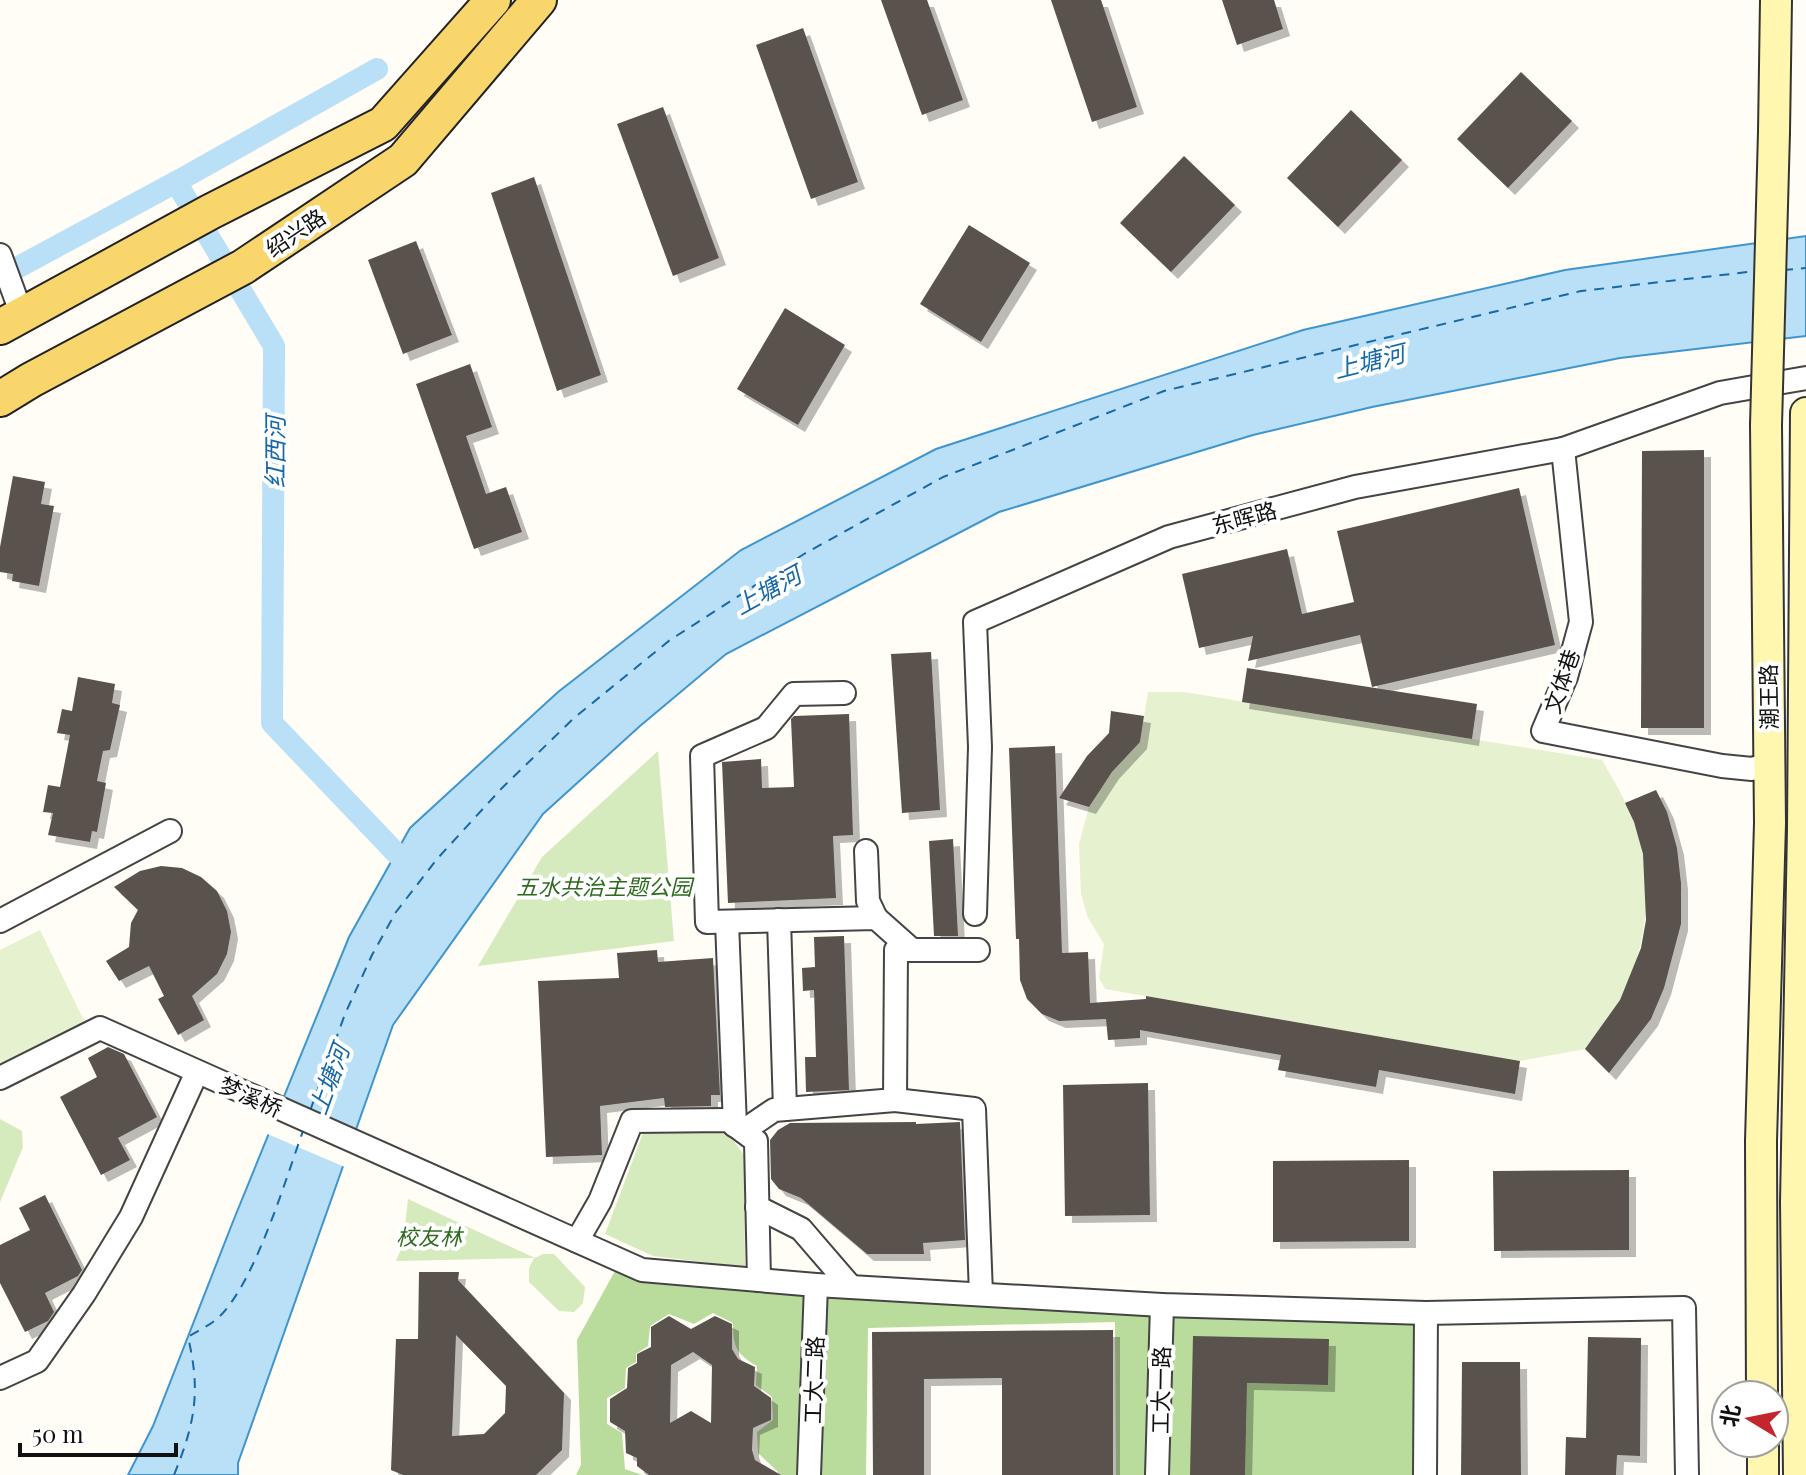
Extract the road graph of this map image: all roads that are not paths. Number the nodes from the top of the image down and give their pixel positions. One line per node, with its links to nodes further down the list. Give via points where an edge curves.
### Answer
1 (493, 0): 5 (main road, via 383,124)
2 (539, 0): 7 (main road, 绍兴路, via 403,160 231,274)
3 (1776, 0): 12 (main road, 潮王路, bridge, via 1766,425)
4 (1, 258): 5 (street)
5 (11, 309)
6 (1806, 378): 10 (street, 东晖路, via 1720,393)
7 (0, 399)
8 (1806, 413): 9 (main road, 潮王路)
9 (1806, 425): 41 (main road, 潮王路, via 1796,1202)
10 (1563, 449): 12 (street, 文体巷, via 1581,622 1543,731 1722,766 1752,769); 15 (street, 东晖路, via 1355,487 1169,537 975,622 980,747)
11 (844, 693): 19 (street, via 794,694 766,728 702,756 707,922)
12 (1769, 764): 36 (main road, 潮王路)
13 (170, 831): 18 (street)
14 (866, 851): 16 (street, via 868,901)
15 (975, 914)
16 (876, 918): 17 (street); 20 (street)
17 (779, 920): 19 (street); 25 (street)
18 (0, 921)
19 (727, 922): 26 (street)
20 (912, 950): 21 (street); 24 (street, via 896,950)
21 (978, 950)
22 (197, 1072): 23 (street, 梦溪桥, via 100,1028); 28 (street, 梦溪桥); 35 (street, via 131,1217 84,1294 37,1361)
23 (0, 1078)
24 (895, 1100): 25 (street); 32 (street, via 974,1109)
25 (785, 1109): 26 (street)
26 (739, 1128): 27 (street, via 756,1141); 28 (street, via 728,1120 632,1121 600,1201)
27 (757, 1207): 29 (street); 31 (street, via 801,1229)
28 (577, 1241): 29 (street, 梦溪桥, via 642,1270)
29 (759, 1280): 30 (street, 梦溪桥)
30 (816, 1285): 31 (street, 梦溪桥); 37 (street, 工大二路)
31 (851, 1287): 32 (street, 梦溪桥)
32 (981, 1294): 33 (street, 梦溪桥)
33 (1162, 1305): 34 (street, 梦溪桥); 38 (street, 工大一路)
34 (1426, 1313): 39 (street); 40 (street, 梦溪桥, via 1684,1308)
35 (0, 1378)
36 (1762, 1379)
37 (809, 1475)
38 (1157, 1475)
39 (1425, 1475)
40 (1687, 1475)
41 (1799, 1475)

